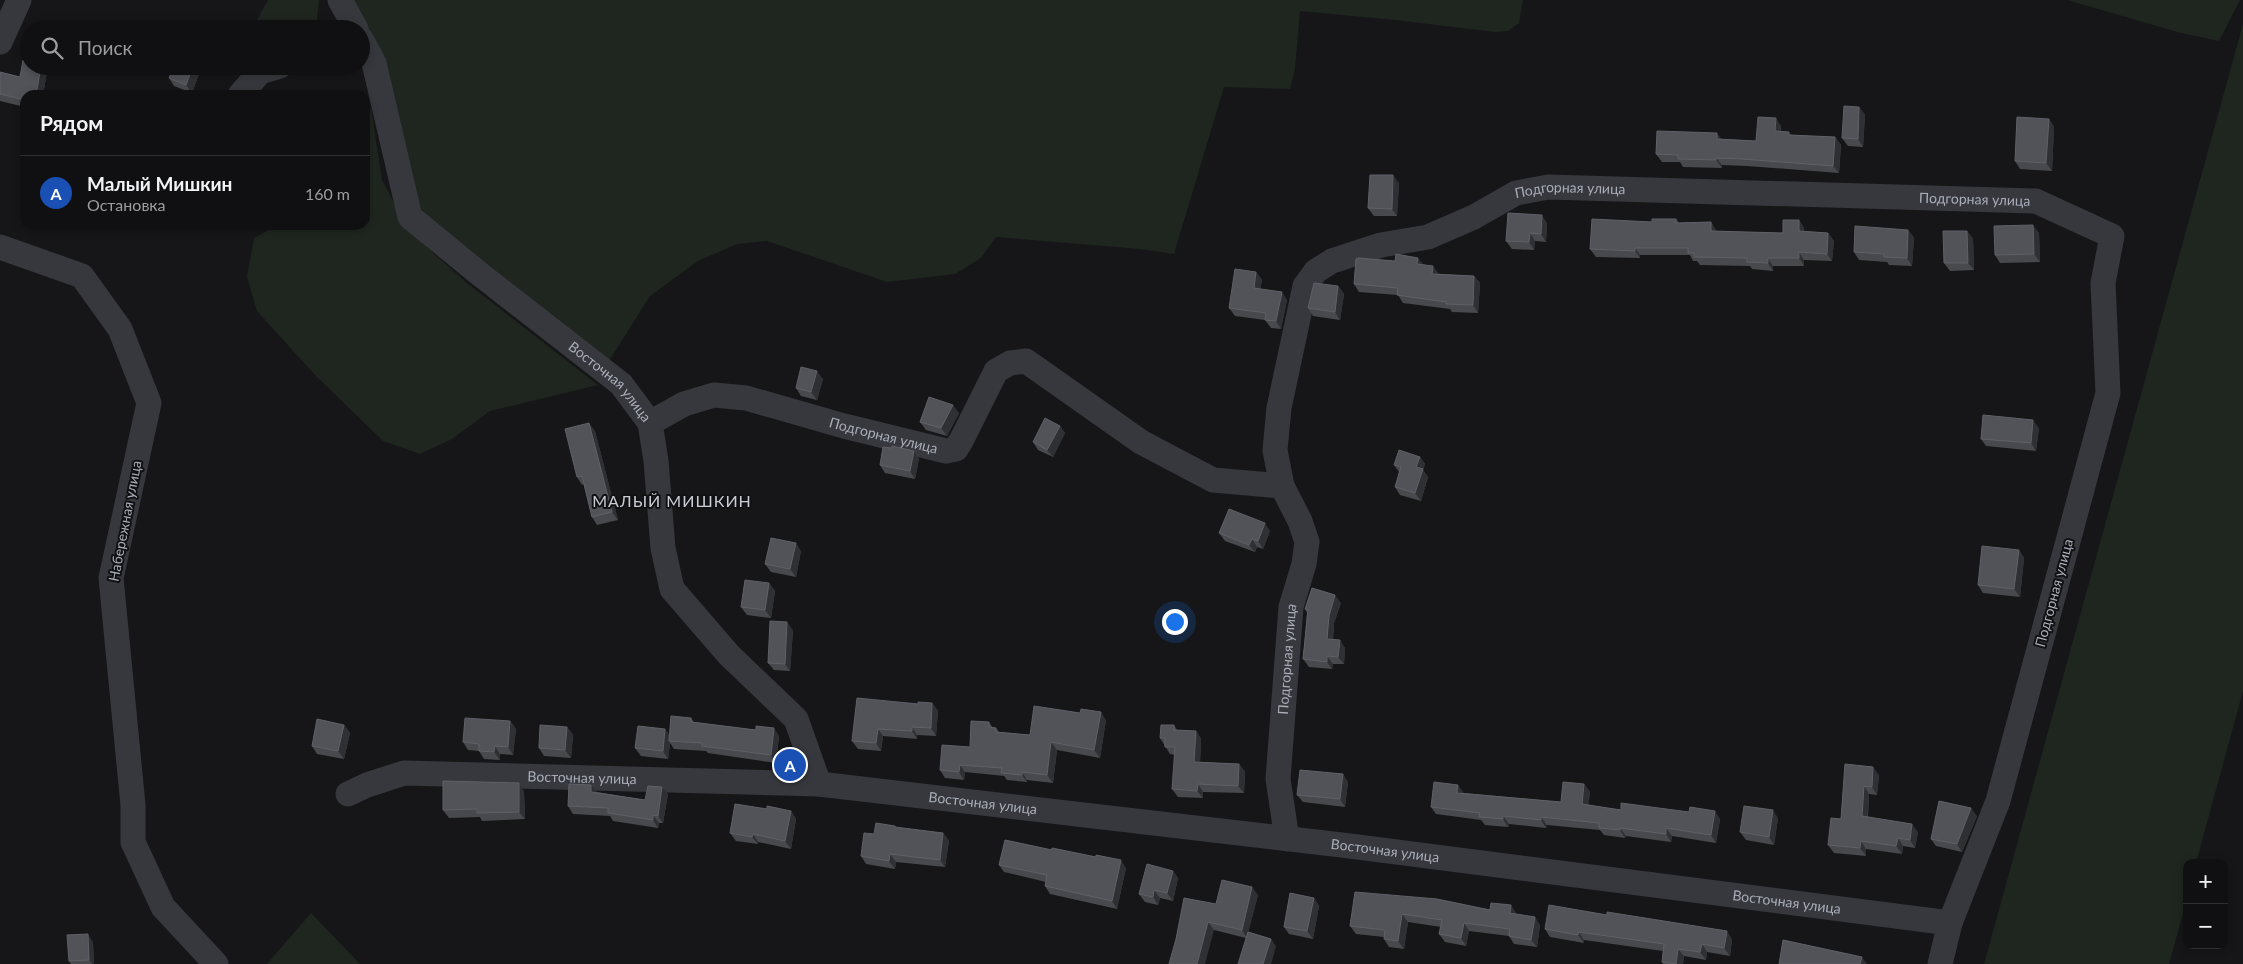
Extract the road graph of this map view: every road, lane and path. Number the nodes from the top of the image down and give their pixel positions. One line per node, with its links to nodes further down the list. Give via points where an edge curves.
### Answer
1 (19, 0): 4 (street)
2 (340, 0): 3 (street)
3 (351, 20)
4 (0, 42)
5 (370, 70): 9 (street, Восточная улица, via 410,217 621,384)
6 (257, 75): 7 (street)
7 (244, 90)
8 (0, 247): 15 (street, Набережная улица, via 82,276 120,329 149,403 111,578 133,805 133,842 163,907)
9 (650, 423): 10 (street, Подгорная улица, via 684,404 714,395 746,398 946,452 956,449 996,371 1010,362 1026,361 1141,442 1213,480); 11 (street, Восточная улица, via 664,548 672,589 729,655 796,719)
10 (1282, 486): 13 (street, Подгорная улица, via 1307,542 1291,608 1278,779); 14 (street, Подгорная улица, via 1275,450 1279,408 1305,286 1316,271 1332,261 1381,245 1428,237 1474,217 1516,193 1548,186 2036,201 2112,236 2103,283 2108,393 1998,801)
11 (819, 784): 12 (street, Восточная улица, via 404,773 367,784); 13 (street, Восточная улица)
12 (348, 794)
13 (1287, 838): 14 (street, Восточная улица)
14 (1950, 923): 16 (street, Подгорная улица)
15 (216, 964)
16 (1940, 964)

